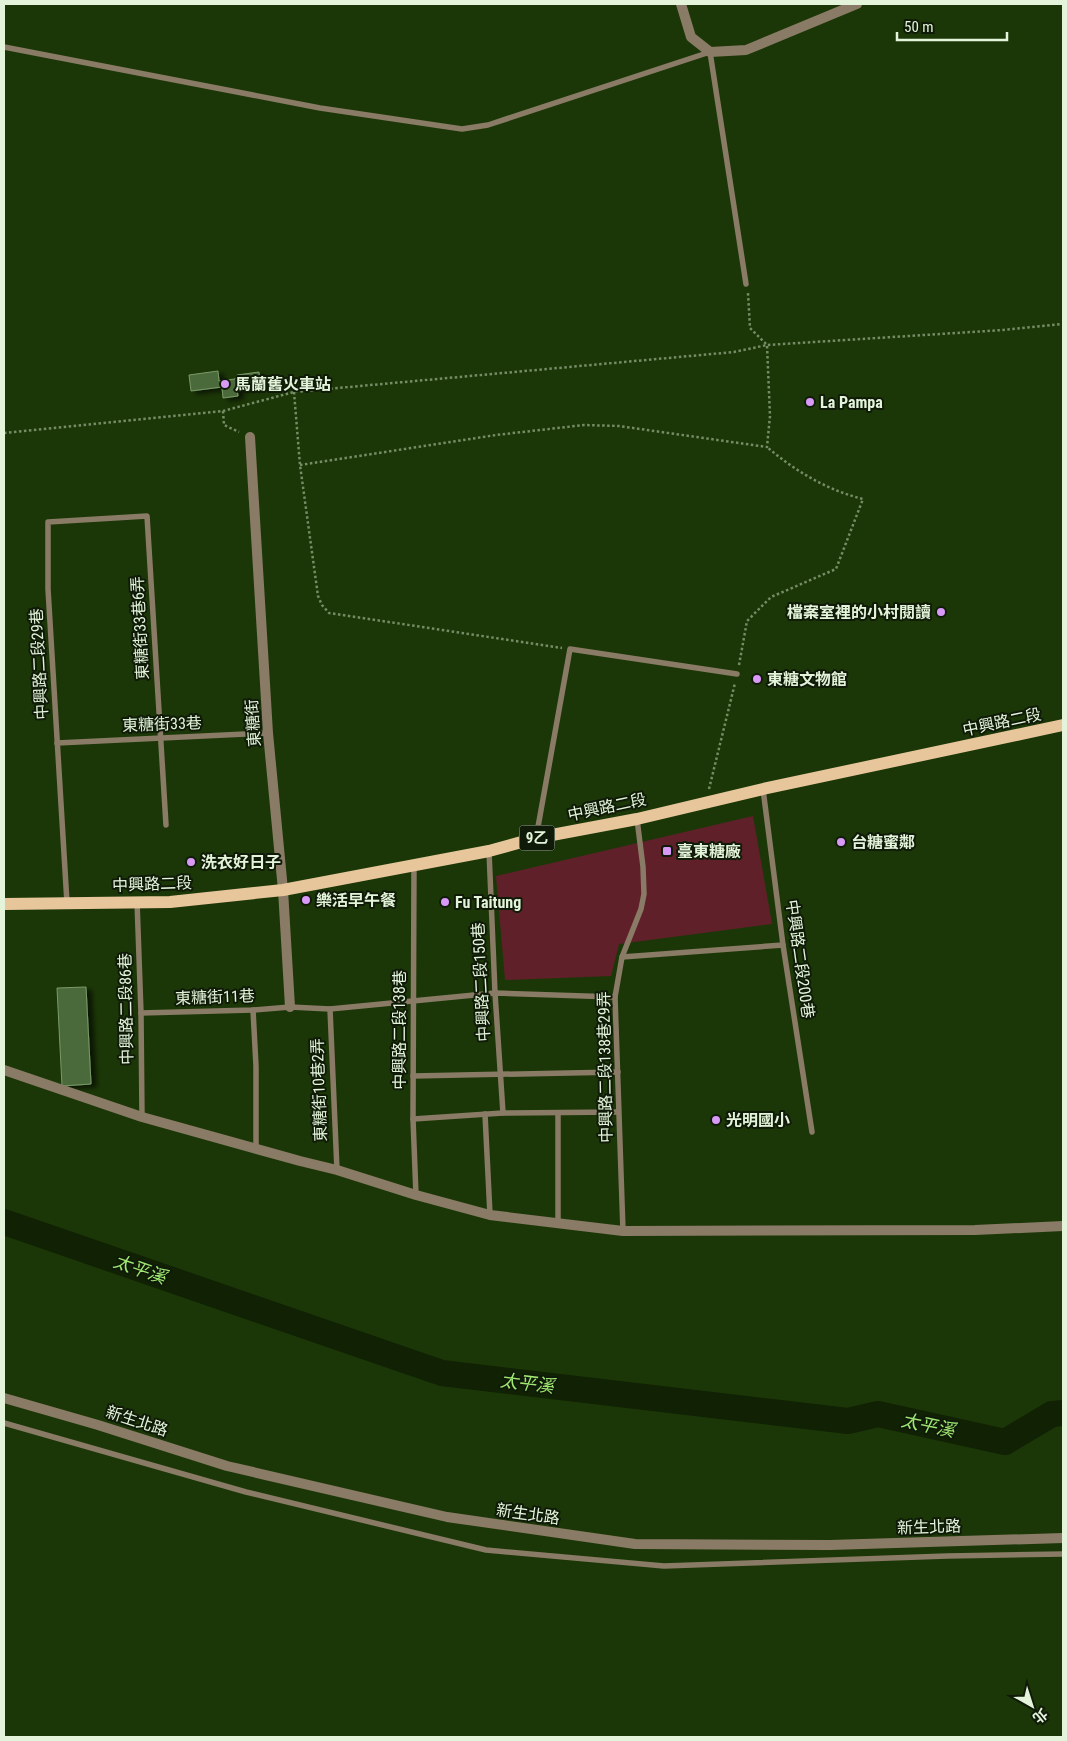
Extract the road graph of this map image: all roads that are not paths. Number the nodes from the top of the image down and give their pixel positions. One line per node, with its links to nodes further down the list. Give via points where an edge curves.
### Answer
1 (681, 4): 4 (street, via 691,37)
2 (856, 4): 4 (street, via 746,50)
3 (4, 48): 4 (lane, via 320,108 462,129 488,125)
4 (710, 52): 5 (lane)
5 (746, 284)
6 (250, 436): 10 (street, 東糖街)
7 (147, 516): 11 (lane, 東糖街33巷6弄); 12 (lane, 中興路二段29巷, via 48,522 48,589)
8 (737, 674): 16 (lane, via 570,649)
9 (1063, 725): 13 (main road, 中興路二段 / 9乙)
10 (268, 733): 11 (lane, 東糖街33巷); 19 (street, 東糖街)
11 (160, 739): 12 (lane, 東糖街33巷); 15 (lane, 東糖街33巷6弄)
12 (57, 743): 21 (lane, 中興路二段29巷)
13 (763, 789): 14 (main road, 中興路二段 / 9乙); 23 (lane, 中興路二段200巷)
14 (637, 819): 16 (main road, 中興路二段 / 9乙); 24 (lane, 中興路二段138巷29弄, via 644,894)
15 (166, 825)
16 (536, 838): 17 (main road, 中興路二段 / 9乙)
17 (489, 851): 18 (main road, 中興路二段 / 9乙); 25 (lane, 中興路二段150巷)
18 (414, 864): 19 (main road, 中興路二段 / 9乙); 27 (lane, 中興路二段138巷)
19 (282, 890): 20 (main road, 中興路二段 / 9乙, via 170,902); 28 (street, 東糖街)
20 (137, 901): 21 (main road, 中興路二段 / 9乙); 31 (lane, 中興路二段86巷)
21 (67, 903): 22 (main road, 中興路二段 / 9乙)
22 (4, 904)
23 (783, 944): 24 (lane); 42 (lane, 中興路二段200巷)
24 (622, 956): 26 (lane, 中興路二段138巷29弄)
25 (495, 993): 26 (lane, 東糖街11巷); 27 (lane, 東糖街11巷); 34 (lane, 中興路二段150巷)
26 (615, 997): 33 (lane, 中興路二段138巷29弄)
27 (413, 1002): 29 (lane, 東糖街11巷); 35 (lane, 中興路二段138巷)
28 (290, 1007): 29 (lane, 東糖街11巷); 30 (lane, 東糖街11巷)
29 (330, 1009): 44 (lane, 東糖街10巷2弄)
30 (253, 1010): 31 (lane, 東糖街11巷); 43 (lane)
31 (141, 1013): 40 (lane, 中興路二段86巷)
32 (4, 1070): 40 (street)
33 (618, 1072): 34 (lane); 37 (lane, 中興路二段138巷29弄)
34 (500, 1074): 35 (lane); 38 (lane, 中興路二段150巷)
35 (413, 1076): 41 (lane, 中興路二段138巷)
36 (558, 1112): 37 (lane); 38 (lane); 47 (lane)
37 (618, 1112): 49 (lane, 中興路二段138巷29弄)
38 (503, 1113): 39 (lane)
39 (485, 1114): 41 (lane); 46 (lane)
40 (142, 1116): 43 (street)
41 (412, 1119): 45 (lane, 中興路二段138巷)
42 (812, 1132)
43 (256, 1148): 44 (street)
44 (337, 1170): 45 (street)
45 (416, 1195): 46 (street)
46 (490, 1216): 47 (street)
47 (558, 1224): 49 (street)
48 (1063, 1226): 49 (street, via 975,1230)
49 (623, 1231)
50 (4, 1398): 52 (street, 新生北路, via 227,1466 447,1518 635,1544 830,1545)
51 (4, 1423): 53 (lane, via 246,1492 486,1550 664,1566)
52 (1063, 1538)
53 (1063, 1554)

